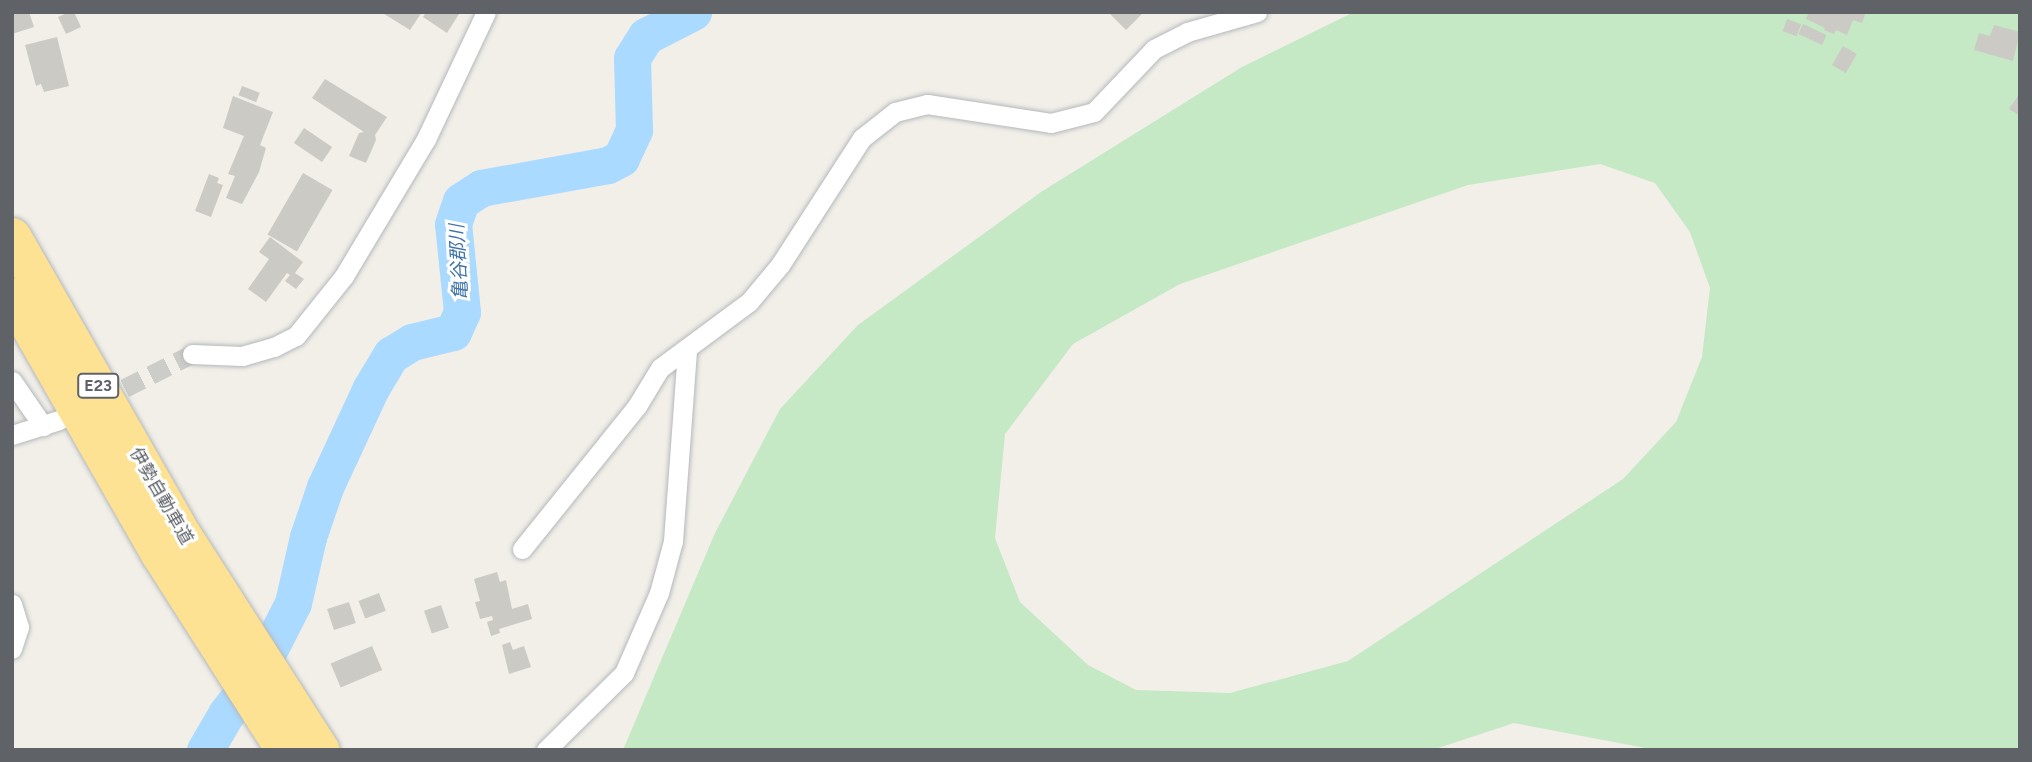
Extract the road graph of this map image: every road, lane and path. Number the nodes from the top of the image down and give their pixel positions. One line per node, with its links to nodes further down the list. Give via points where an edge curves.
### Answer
1 (486, 12): 6 (street, via 426,139 344,276 296,336 242,356)
2 (1257, 12): 5 (street, via 1187,32 1154,49 1094,112 1051,123 928,104 895,112 862,138 780,265 749,302)
3 (12, 236): 9 (highway, 伊勢自動車道 / E23)
4 (12, 296): 9 (highway, 伊勢自動車道 / E23)
5 (687, 349): 10 (street, via 660,368 638,406); 16 (street, via 673,541 659,593 624,673)
6 (192, 354)
7 (12, 381): 8 (street, via 51,423)
8 (12, 435)
9 (172, 546): 13 (highway, 伊勢自動車道)
10 (522, 550)
11 (12, 604): 12 (street, via 19,627)
12 (12, 649)
13 (266, 692): 14 (highway, 伊勢自動車道); 15 (highway, 伊勢自動車道)
14 (284, 750)
15 (320, 750)
16 (547, 750)

